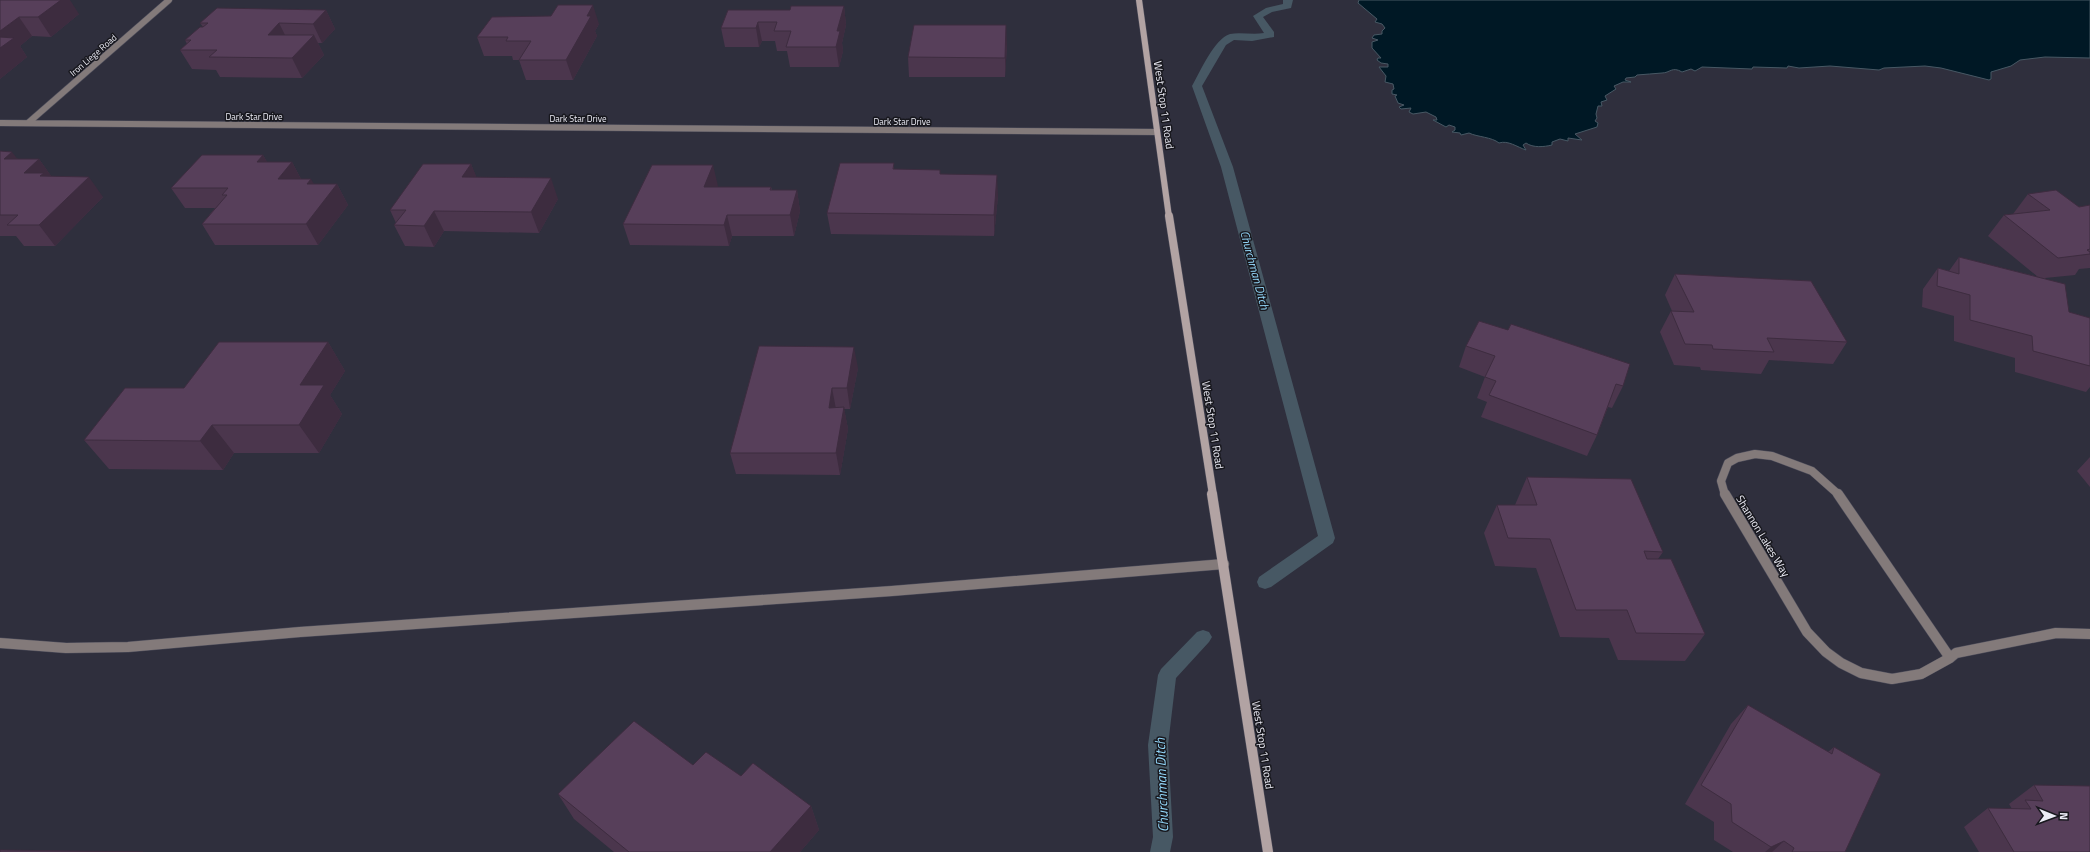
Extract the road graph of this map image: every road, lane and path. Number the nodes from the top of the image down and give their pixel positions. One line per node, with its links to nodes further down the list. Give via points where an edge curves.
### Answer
1 (169, 0): 4 (street, Iron Liege Road)
2 (1139, 0): 5 (main road, West Stop 11 Road)
3 (0, 123): 4 (street, Dark Star Drive)
4 (28, 123): 5 (street, Dark Star Drive)
5 (1156, 132): 6 (main road, West Stop 11 Road)
6 (1224, 564): 8 (street, via 892,591 308,631 128,647 66,648); 10 (main road, West Stop 11 Road)
7 (2090, 634): 9 (street, Shannon Lakes Way, via 2056,633 1956,653)
8 (0, 643)
9 (1950, 658): 9 (street, Shannon Lakes Way, via 1921,674 1892,679 1860,673 1826,652 1807,632 1726,498 1721,481 1728,463 1744,456 1772,456 1812,471 1838,494)
10 (1268, 852)

